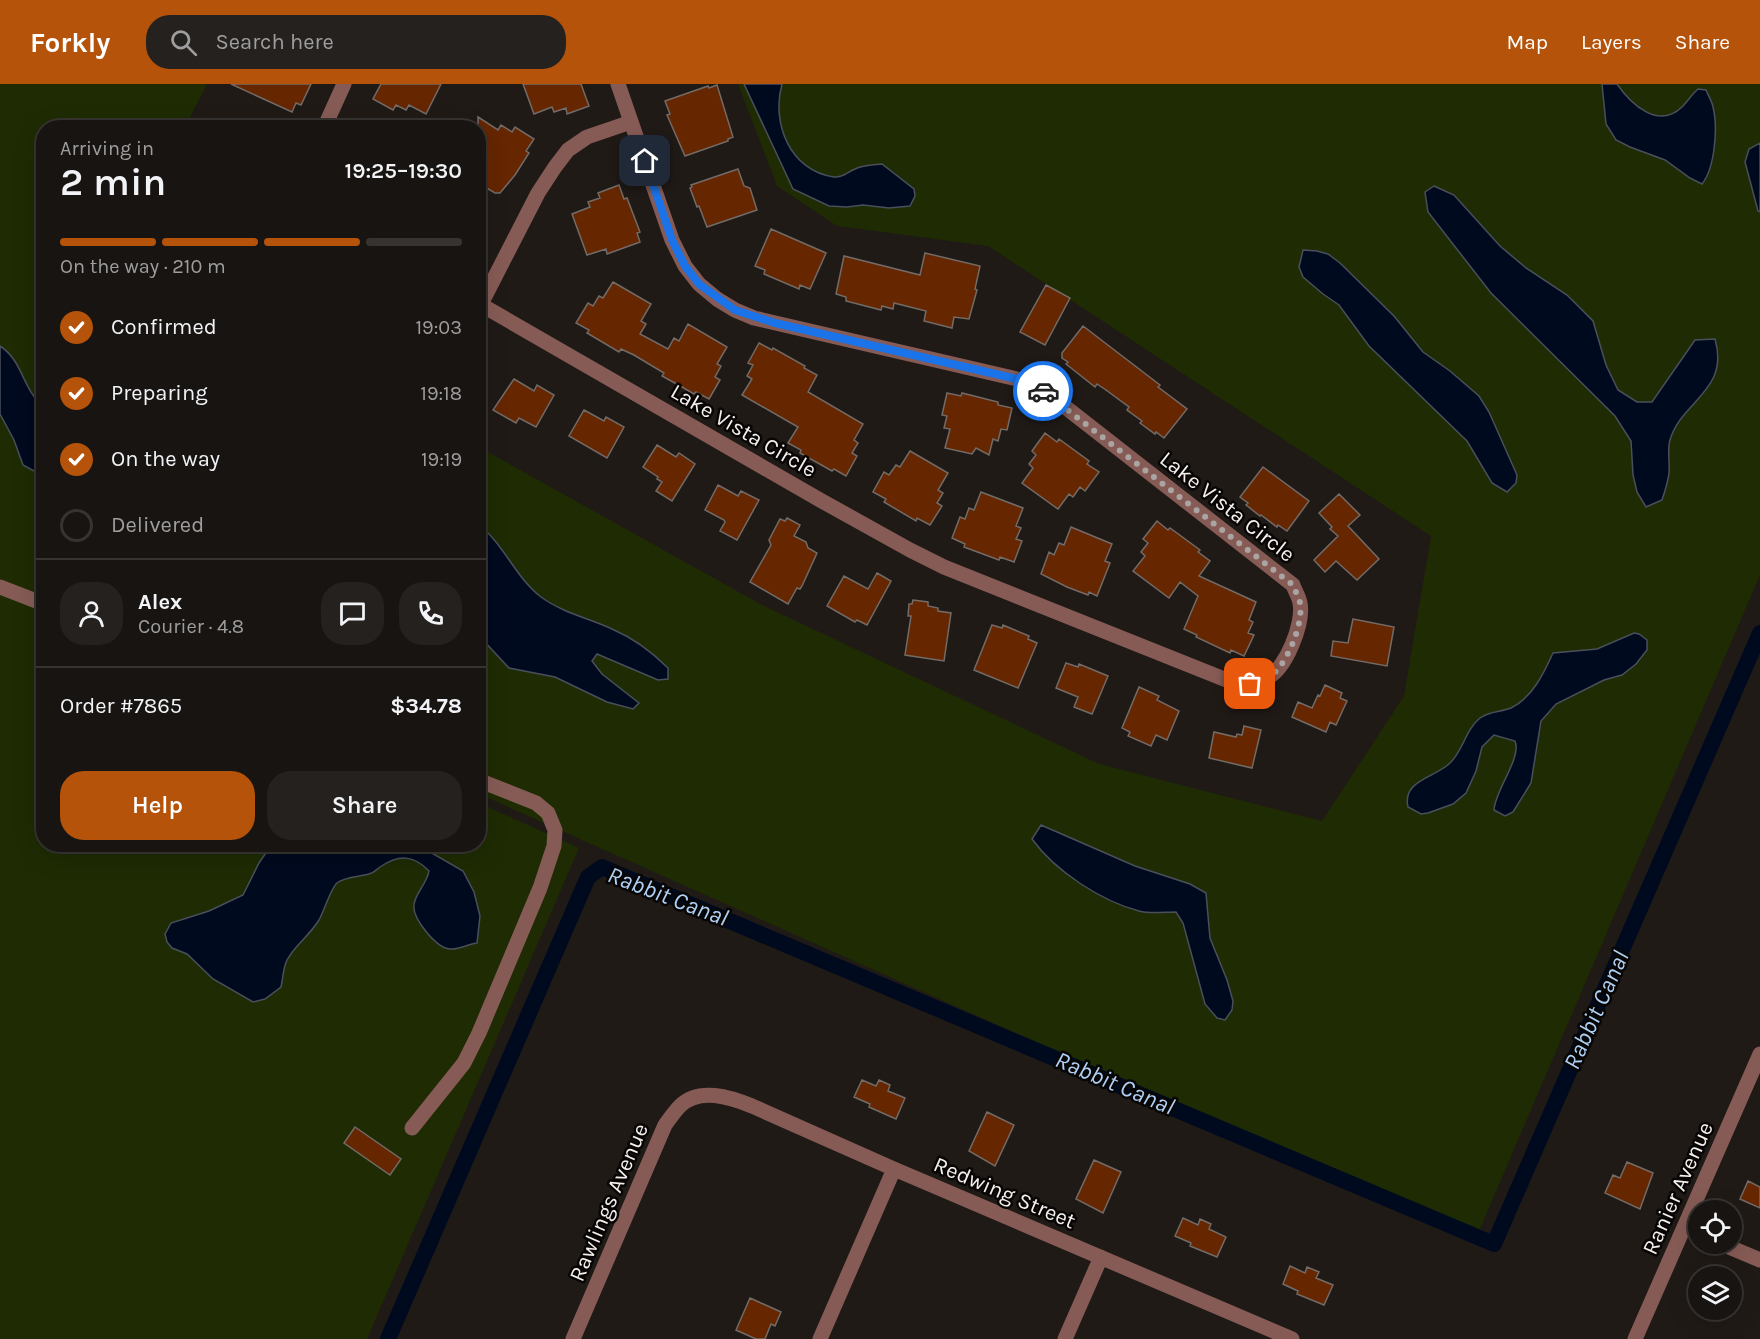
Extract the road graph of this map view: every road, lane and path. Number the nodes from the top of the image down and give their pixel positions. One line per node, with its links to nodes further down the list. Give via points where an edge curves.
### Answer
1 (344, 84): 3 (street)
2 (618, 84): 4 (street, Lake Vista Circle)
3 (328, 120)
4 (631, 122): 5 (street, via 587,138 568,150 538,193); 6 (street, Lake Vista Circle, via 672,240 699,284 735,310 754,318 1017,379 1039,388 1293,585 1300,603 1299,622 1283,663 1269,678 1250,684 1229,681 944,567)
5 (486, 293)
6 (486, 307)
7 (0, 587): 8 (street)
8 (36, 601)
9 (486, 783): 12 (street, via 536,803 548,813 555,830 554,846 540,888 464,1063)
10 (1760, 1054): 14 (street, Ranier Avenue)
11 (698, 1095): 13 (street, Redwing Street, via 734,1099); 19 (street, Rawlings Avenue, via 681,1105 665,1125)
12 (412, 1128)
13 (894, 1169): 17 (street, Redwing Street); 20 (street)
14 (1702, 1200)
15 (1688, 1235): 23 (street, Ranier Avenue)
16 (1742, 1252): 18 (street)
17 (1101, 1257): 21 (street); 22 (street, Redwing Street)
18 (1760, 1260)
19 (573, 1339)
20 (820, 1339)
21 (1065, 1339)
22 (1292, 1339)
23 (1635, 1339)

